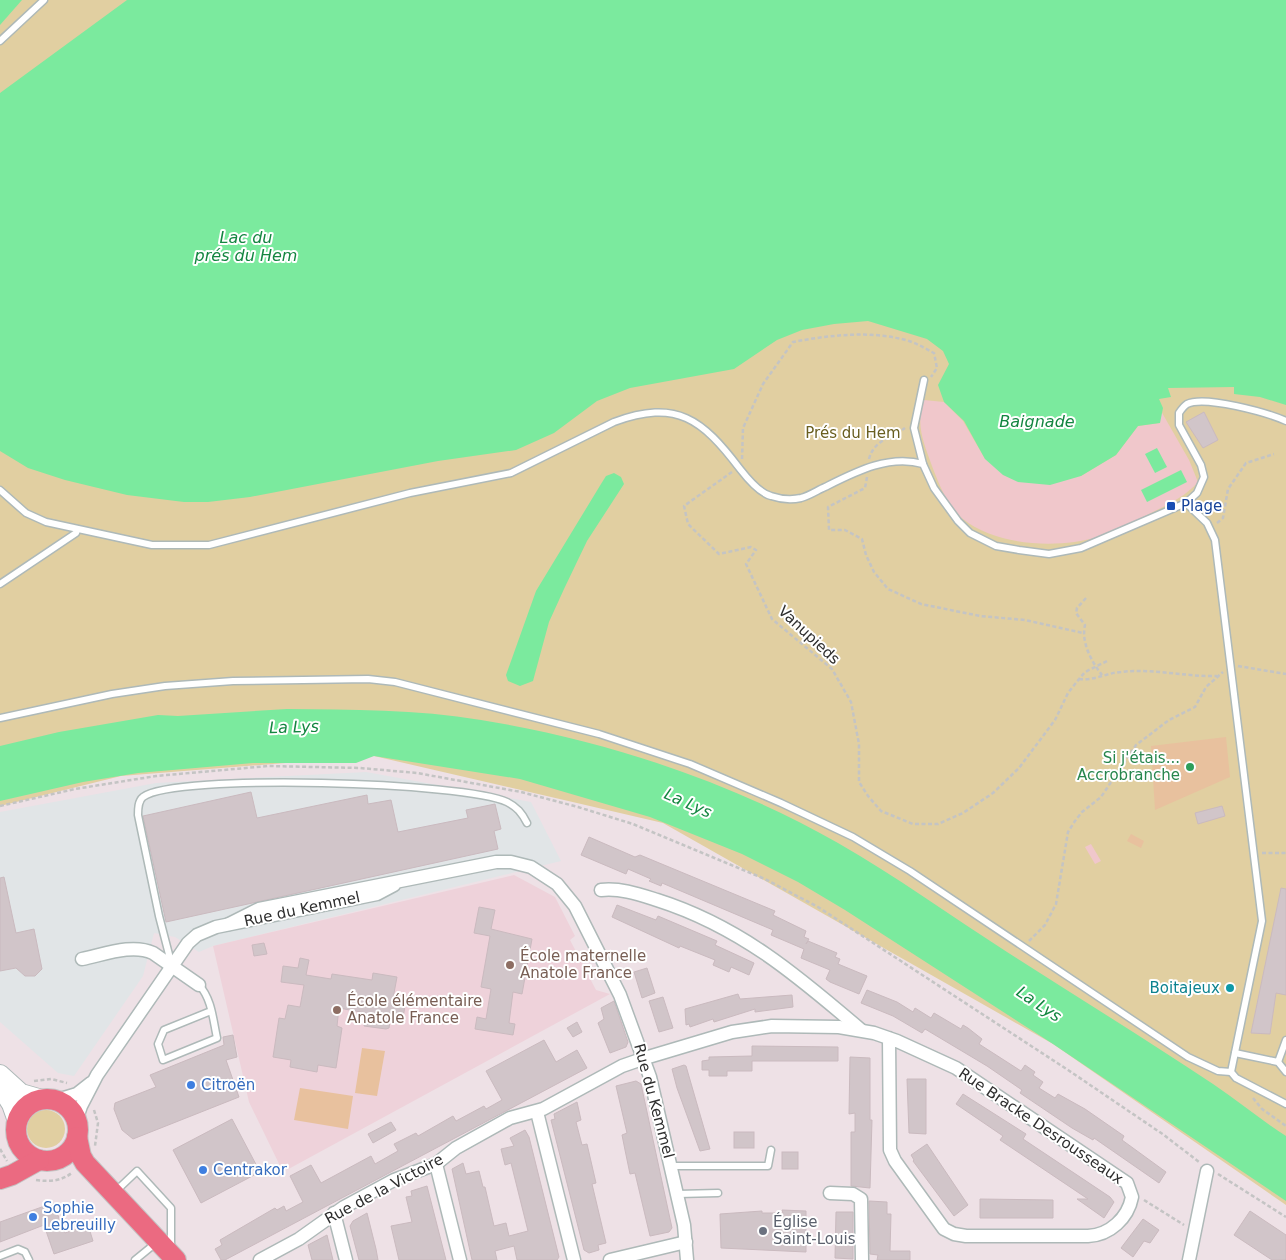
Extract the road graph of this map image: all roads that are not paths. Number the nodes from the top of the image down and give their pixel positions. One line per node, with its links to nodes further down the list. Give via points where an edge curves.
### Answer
1 (44, 0): 2 (lane)
2 (0, 41)
3 (924, 380): 5 (lane, via 914,428)
4 (1286, 421): 7 (lane, via 1202,401 1187,404 1179,413 1179,425 1204,477 1197,493)
5 (923, 464): 7 (lane, via 934,488 970,533 996,546 1019,550 1048,554 1081,548); 8 (lane, via 914,461 868,465 802,498 768,496 698,425 682,415 651,412 631,416 591,432 511,473 391,498 209,545 152,545)
6 (0, 490): 8 (lane, via 26,513)
7 (1186, 503): 20 (lane, via 1207,522 1215,540 1262,922)
8 (77, 530): 9 (lane, via 76,534)
9 (0, 584)
10 (0, 718): 23 (lane, via 164,686 368,679 395,682 599,734 736,782 853,837 1188,1057)
11 (527, 823): 14 (lane, via 521,811 506,801 452,790 396,785 225,784 178,789 144,797 139,801 138,815)
12 (602, 890): 17 (street, Rue Bracke Desrousseaux, via 628,891 665,903 744,940 784,965)
13 (82, 959): 14 (street, via 141,949)
14 (172, 966): 15 (street); 21 (street, Rue du Kemmel, via 197,935 259,909 491,862 506,862 535,869 553,880 575,906 615,984); 26 (street, Rue du Kemmel)
15 (199, 985): 16 (lane, via 207,996)
16 (211, 1011): 16 (lane, via 217,1038 164,1060 158,1044 164,1030)
17 (861, 1030): 18 (street, Rue Bracke Desrousseaux); 21 (street, Rue Bracke Desrousseaux, via 824,1026 757,1027)
18 (890, 1038): 18 (street, Rue Bracke Desrousseaux, via 890,1150 944,1229 966,1236 1096,1236 1118,1223 1132,1201 1132,1192 1121,1178 956,1068)
19 (1286, 1040): 22 (lane)
20 (1235, 1053): 22 (lane); 23 (lane)
21 (645, 1058): 30 (street, Rue de la Victoire, via 622,1066); 37 (street, Rue du Kemmel)
22 (1278, 1062): 24 (lane)
23 (1231, 1072): 29 (lane, via 1236,1078)
24 (1286, 1072)
25 (0, 1074): 28 (main road, via 21,1093)
26 (98, 1076): 28 (street, Rue du Kemmel, via 77,1094); 32 (street, Rue du Kemmel, via 81,1106)
27 (0, 1087): 31 (main road)
28 (49, 1100): 31 (main road, via 25,1108); 32 (main road, via 68,1107)
29 (1286, 1104)
30 (537, 1112): 36 (street, Rue de la Victoire, via 510,1118 456,1148); 53 (street)
31 (17, 1121): 35 (main road)
32 (76, 1129): 34 (main road, via 67,1153); 38 (main road)
33 (771, 1150): 37 (lane, via 768,1166)
34 (47, 1160): 35 (main road, via 27,1154); 38 (main road)
35 (8, 1164)
36 (436, 1164): 44 (street, Rue de la Victoire, via 394,1180); 52 (street)
37 (671, 1166): 43 (street, Rue du Kemmel)
38 (81, 1167): 40 (main road); 46 (main road)
39 (1207, 1170): 57 (street)
40 (113, 1193): 46 (main road); 46 (lane, via 136,1171 171,1208 172,1233)
41 (718, 1193): 43 (lane)
42 (830, 1193): 56 (street, via 853,1194 861,1199)
43 (678, 1194): 45 (street, Rue du Kemmel)
44 (334, 1213): 50 (street, Rue de la Victoire, via 304,1236); 51 (street)
45 (686, 1242): 54 (street); 55 (street, Rue du Kemmel)
46 (165, 1255): 49 (lane)
47 (0, 1256): 48 (lane, via 18,1249 25,1252)
48 (30, 1260)
49 (135, 1260)
50 (260, 1260)
51 (346, 1260)
52 (460, 1260)
53 (574, 1260)
54 (610, 1260)
55 (687, 1260)
56 (862, 1260)
57 (1189, 1260)

